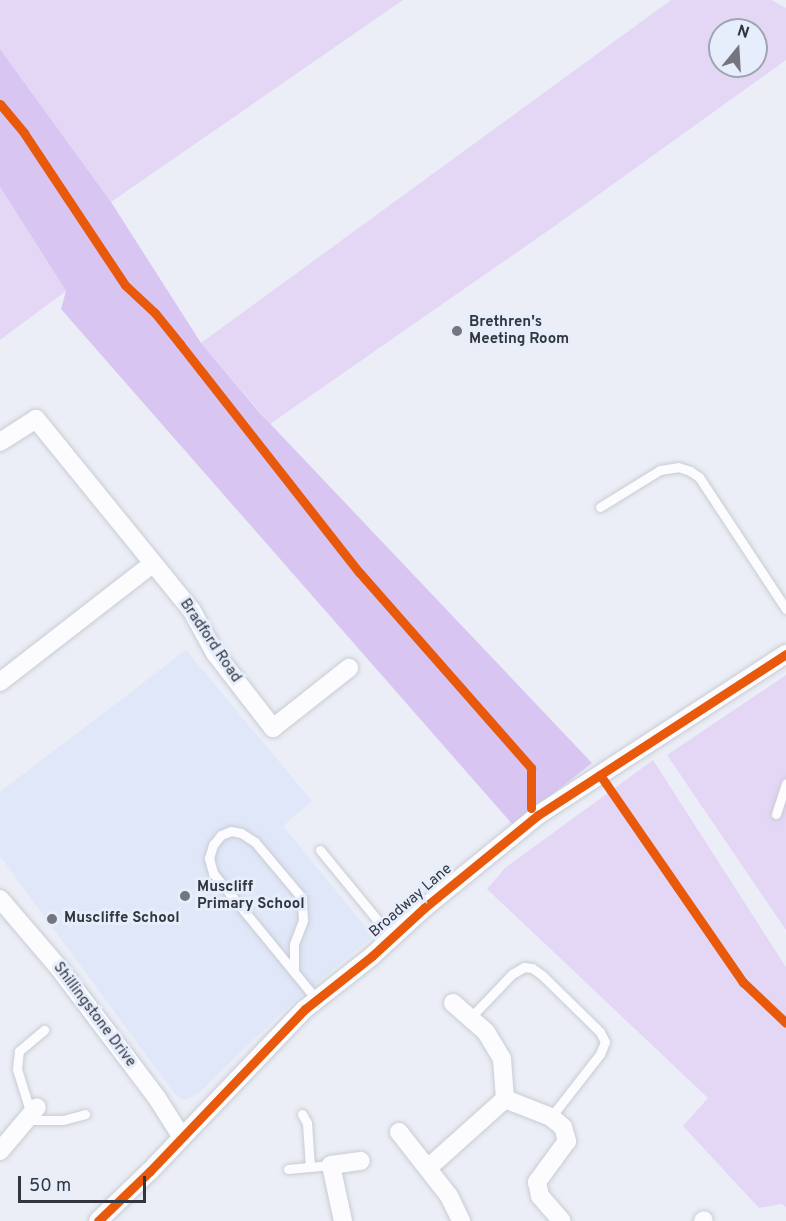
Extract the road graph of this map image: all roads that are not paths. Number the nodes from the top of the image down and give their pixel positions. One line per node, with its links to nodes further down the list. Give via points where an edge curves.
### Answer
1 (0, 442): 3 (street, Bradford Road, via 32,413)
2 (600, 507): 4 (lane, via 660,470 678,467 690,471 699,477)
3 (152, 564): 6 (street, Bradford Road, via 192,611 215,653 273,728); 7 (street)
4 (786, 609)
5 (786, 654): 12 (street, Broadway Lane, via 538,815)
6 (349, 668)
7 (0, 682)
8 (786, 784): 9 (lane)
9 (776, 814)
10 (320, 850): 12 (lane)
11 (3, 909): 24 (street, Shillingstone Drive, via 59,968)
12 (392, 938): 14 (street, Broadway Lane)
13 (294, 972): 13 (lane, via 213,873 209,858 221,835 241,833 255,842 302,898 305,909 294,944); 14 (lane)
14 (316, 999): 24 (street, Broadway Lane)
15 (453, 1003): 16 (street)
16 (470, 1018): 18 (street, via 486,1032 502,1059); 22 (lane, via 512,974 524,967 542,975 600,1032 604,1042 600,1054)
17 (44, 1030): 19 (lane, via 19,1051 17,1069)
18 (505, 1099): 22 (street); 29 (street)
19 (31, 1114): 20 (lane, via 63,1120); 25 (street)
20 (85, 1114)
21 (302, 1114): 28 (lane, via 307,1123)
22 (551, 1117): 34 (street, via 563,1127 567,1141 537,1182 540,1196)
23 (399, 1132): 29 (street)
24 (181, 1136): 31 (street, Broadway Lane)
25 (0, 1151)
26 (361, 1161): 27 (street)
27 (331, 1165): 28 (lane); 32 (street)
28 (310, 1167): 30 (lane)
29 (428, 1168): 33 (street, via 449,1196)
30 (288, 1169)
31 (98, 1221)
32 (343, 1221)
33 (461, 1221)
34 (562, 1221)

